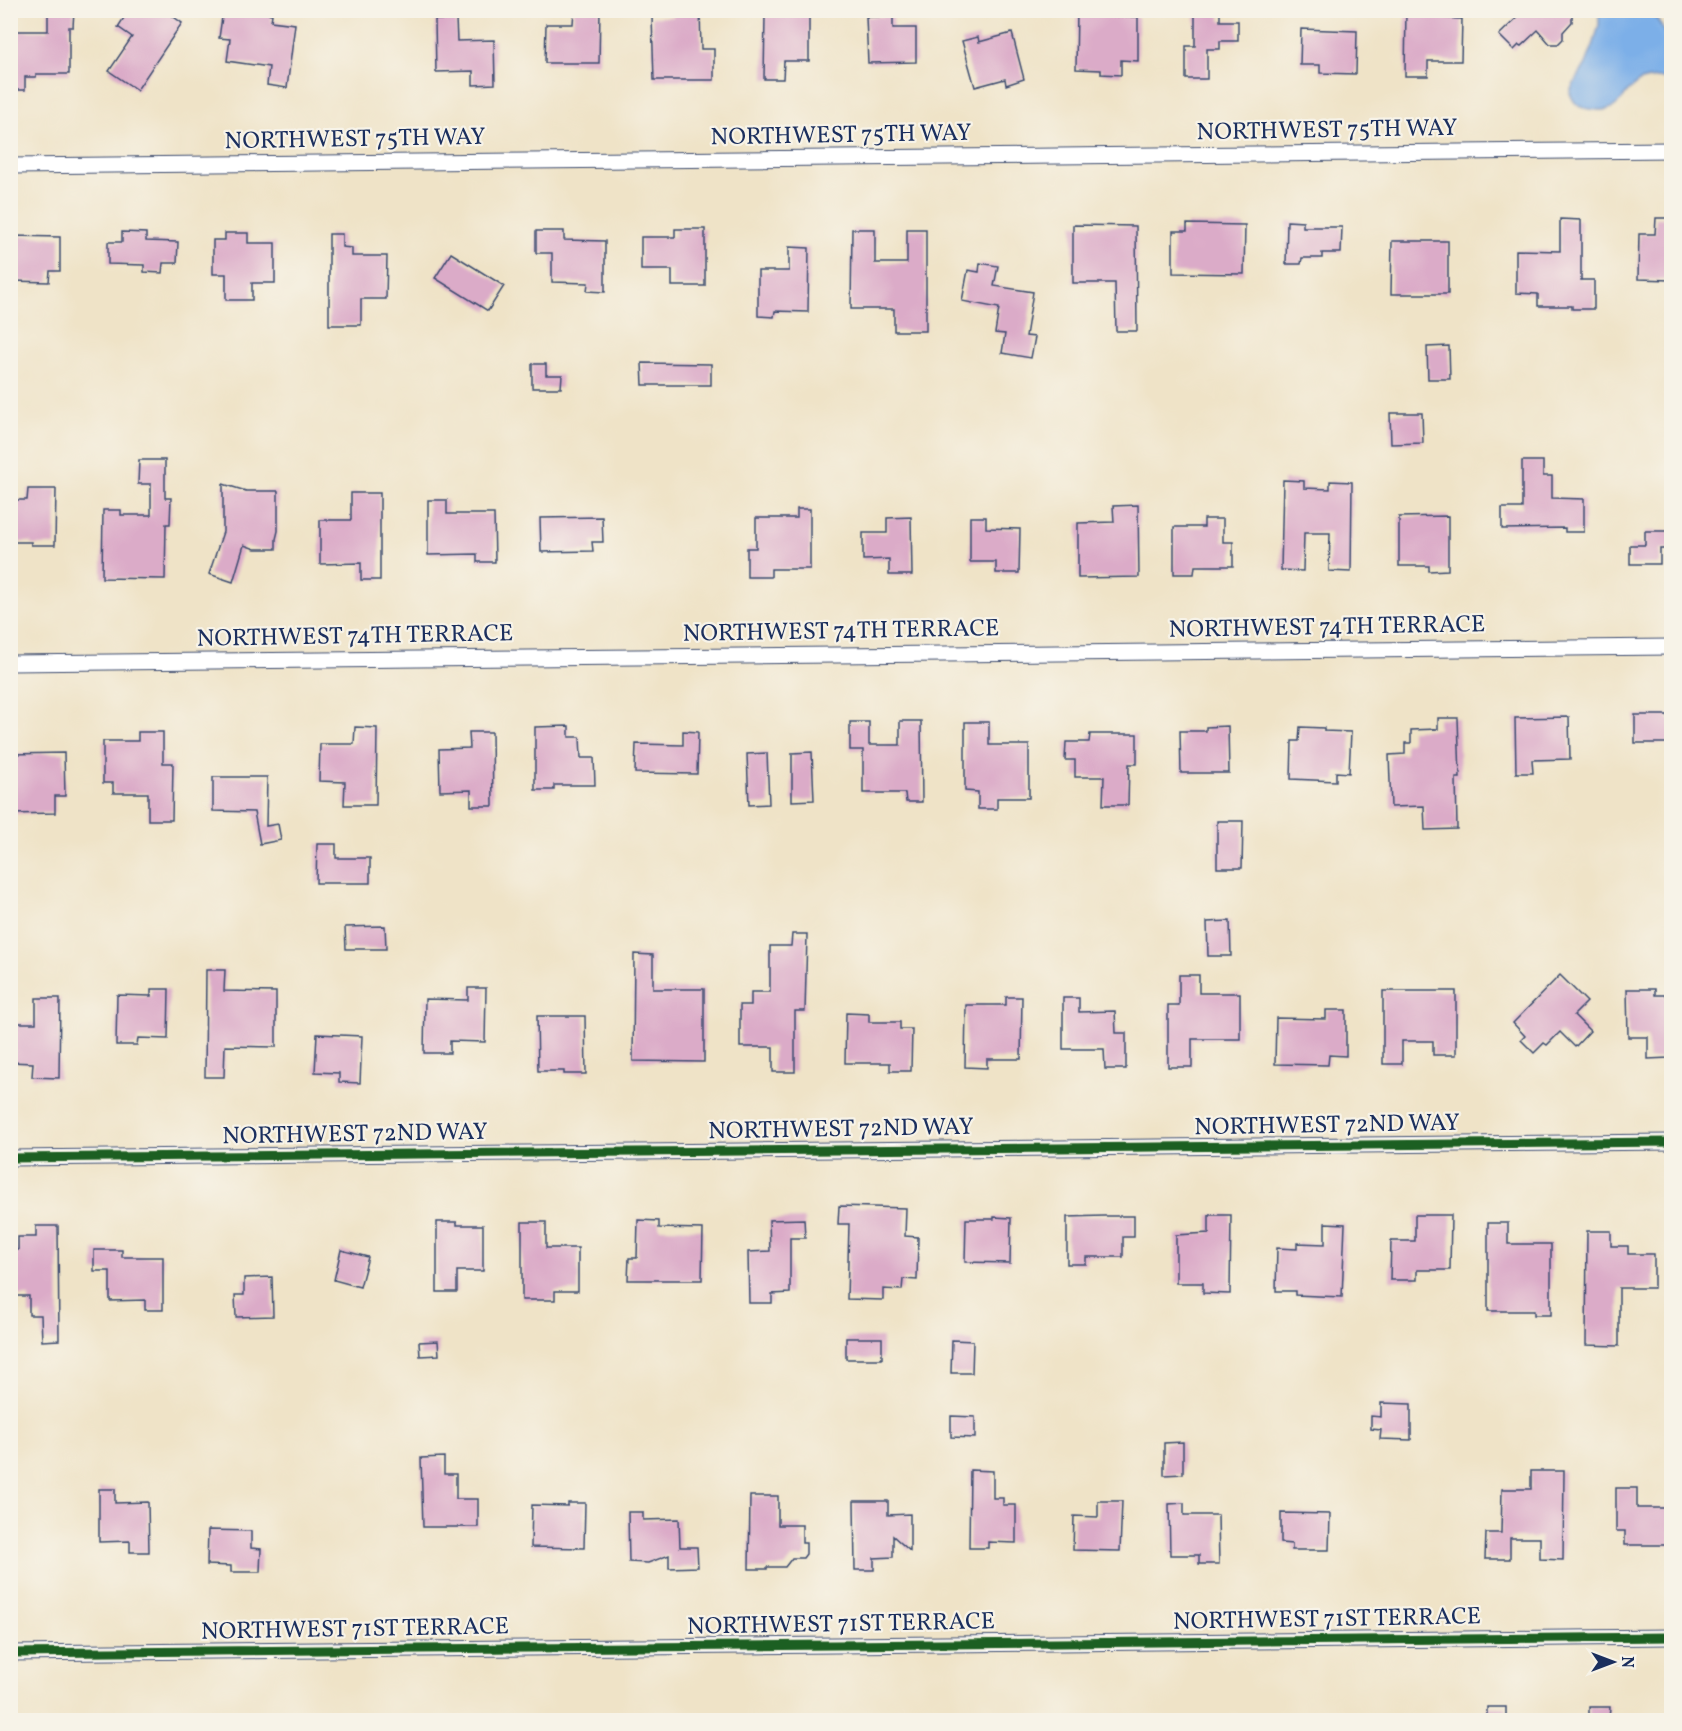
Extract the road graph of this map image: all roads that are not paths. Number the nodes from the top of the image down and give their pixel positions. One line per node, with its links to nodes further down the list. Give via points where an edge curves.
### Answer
1 (1671, 150): 2 (street, NORTHWEST 75TH WAY)
2 (10, 166)
3 (1671, 647): 4 (street, NORTHWEST 74TH TERRACE)
4 (10, 663)
5 (1671, 1142): 6 (street, NORTHWEST 72ND WAY)
6 (10, 1158)
7 (1671, 1637): 8 (street, NORTHWEST 71ST TERRACE)
8 (10, 1653)

